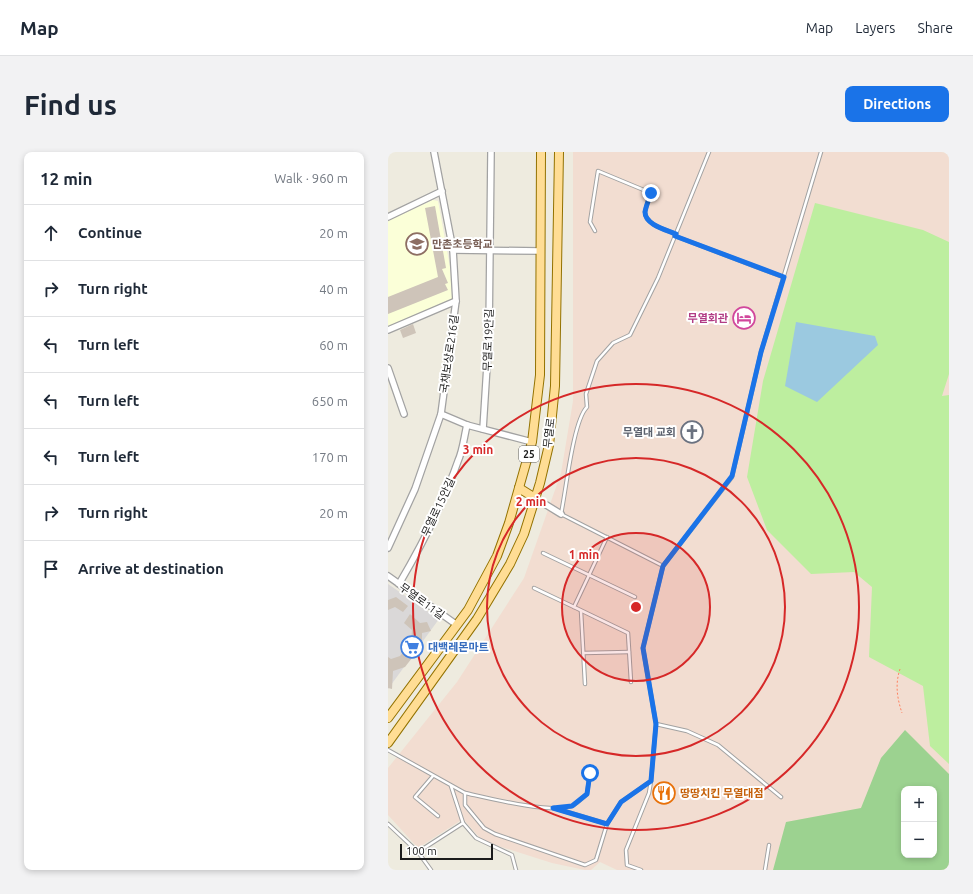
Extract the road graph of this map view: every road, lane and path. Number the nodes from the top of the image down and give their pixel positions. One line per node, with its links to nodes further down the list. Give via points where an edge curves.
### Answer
1 (434, 152): 7 (street, 국채보상로216길)
2 (491, 152): 12 (street, 무열로19안길)
3 (541, 152): 13 (main road, 무열로 / 25)
4 (559, 152): 24 (main road, 무열로, via 555,386 549,445)
5 (709, 152): 10 (lane)
6 (821, 152): 14 (lane)
7 (442, 191): 8 (street); 11 (street, 국채보상로216길)
8 (388, 217)
9 (595, 231): 10 (lane, via 590,222 598,171 651,193 645,213 647,218 656,226)
10 (676, 235): 14 (lane); 25 (lane, via 630,335 613,343 597,361 586,394 587,407 582,412 577,428)
11 (453, 250): 12 (street); 15 (street, 국채보상로216길)
12 (490, 251): 13 (street); 21 (street, 무열로19안길, via 489,334)
13 (541, 251): 22 (main road, 무열로 / 25, via 540,375)
14 (784, 277): 29 (lane, via 761,352 732,476)
15 (456, 301): 16 (street); 19 (street, 국채보상로216길)
16 (388, 330)
17 (388, 368): 18 (street)
18 (404, 414)
19 (441, 414): 20 (street); 27 (street, 국채보상로216길, via 416,489)
20 (467, 425): 21 (street); 32 (street, 무열로15안길, via 459,460 445,494)
21 (483, 429): 22 (street)
22 (532, 442): 23 (main road, 무열로 / 25)
23 (519, 488): 24 (main road); 37 (main road, 무열로 / 25, via 497,556)
24 (535, 498): 25 (street); 44 (main road, 무열로, via 524,534 510,564 477,619)
25 (561, 514): 26 (lane)
26 (607, 537): 29 (lane); 30 (lane)
27 (388, 548)
28 (543, 553): 30 (lane)
29 (663, 566): 47 (lane, via 643,648)
30 (589, 575): 34 (lane); 35 (lane)
31 (388, 576): 32 (street, 무열로11길)
32 (399, 584): 37 (street, 무열로11길)
33 (534, 588): 35 (lane)
34 (635, 597)
35 (574, 607): 36 (lane)
36 (581, 610): 38 (lane, via 628,632); 39 (lane)
37 (457, 625): 43 (main road, 무열로 / 25)
38 (629, 652): 39 (lane); 41 (lane)
39 (584, 653): 42 (lane)
40 (900, 669): 45 (path, via 897,692)
41 (631, 682)
42 (585, 684)
43 (411, 689): 44 (main road, via 418,684 421,685); 46 (main road, 무열로 / 25)
44 (411, 711): 48 (main road, 무열로)
45 (902, 713)
46 (388, 718)
47 (656, 724): 52 (lane); 55 (lane, via 687,732 718,745)
48 (388, 743)
49 (388, 750): 51 (lane)
50 (590, 773): 56 (lane, via 587,794 572,806)
51 (433, 776): 53 (lane); 57 (lane, via 415,797)
52 (651, 781): 60 (lane, via 621,802); 65 (lane, via 649,794 626,850 627,865)
53 (451, 786): 54 (lane); 58 (lane)
54 (464, 793): 56 (lane); 60 (lane, via 465,805 484,828 506,839 585,865 596,860)
55 (781, 797)
56 (553, 808): 60 (lane)
57 (438, 816)
58 (463, 823): 62 (lane); 64 (lane, via 476,838 512,856)
59 (388, 824): 62 (lane)
60 (607, 824)
61 (769, 845): 66 (lane)
62 (418, 852): 63 (lane)
63 (431, 870)
64 (516, 870)
65 (641, 870)
66 (765, 870)

